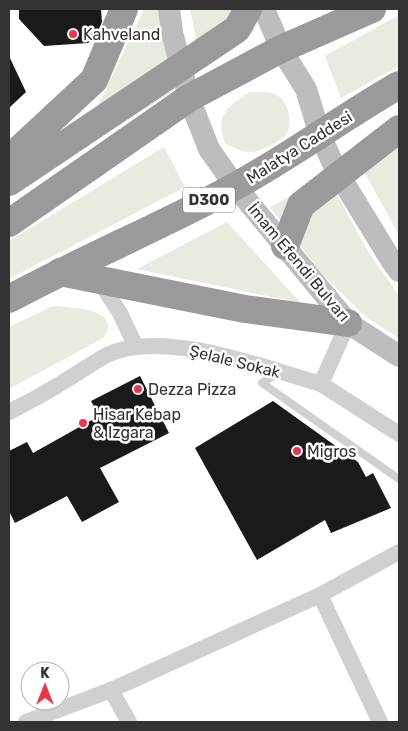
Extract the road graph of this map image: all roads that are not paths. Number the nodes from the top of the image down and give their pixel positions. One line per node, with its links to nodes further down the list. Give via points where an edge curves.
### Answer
1 (124, 9): 12 (highway, via 94,80)
2 (169, 9): 7 (main road, İmam Efendi Bulvarı)
3 (248, 9): 7 (highway, via 237,29)
4 (264, 9): 6 (main road)
5 (372, 9): 6 (highway)
6 (282, 49): 9 (highway); 11 (main road, via 306,89)
7 (181, 67): 9 (main road, İmam Efendi Bulvarı); 14 (highway)
8 (399, 85): 11 (highway, Malatya Caddesi / D300)
9 (189, 98): 15 (main road, İmam Efendi Bulvarı, via 208,149); 16 (highway)
10 (399, 128): 13 (highway)
11 (320, 135): 13 (main road); 15 (highway, Malatya Caddesi / D300)
12 (9, 159)
13 (339, 175): 17 (highway, via 301,205); 18 (main road)
14 (9, 182)
15 (235, 186): 17 (main road, İmam Efendi Bulvarı); 19 (highway, Malatya Caddesi / D300)
16 (9, 223)
17 (285, 246): 22 (main road, İmam Efendi Bulvarı)
18 (399, 271)
19 (60, 272): 20 (highway); 21 (highway, Malatya Caddesi / D300)
20 (98, 280): 22 (highway, via 245,310); 23 (street, via 120,313)
21 (9, 299)
22 (348, 323): 24 (main road, İmam Efendi Bulvarı); 26 (street)
23 (136, 347): 25 (street, Şelale Sokak, via 149,345 203,350); 27 (street, Şelale Sokak, via 107,355)
24 (399, 356)
25 (280, 372): 26 (street, Şelale Sokak); 29 (lane, via 262,383)
26 (321, 384): 28 (street, Şelale Sokak)
27 (9, 412)
28 (399, 434)
29 (399, 479)
30 (399, 552): 31 (street)
31 (320, 595): 32 (street); 35 (street)
32 (111, 690): 33 (street); 34 (street)
33 (26, 722)
34 (129, 722)
35 (380, 722)

